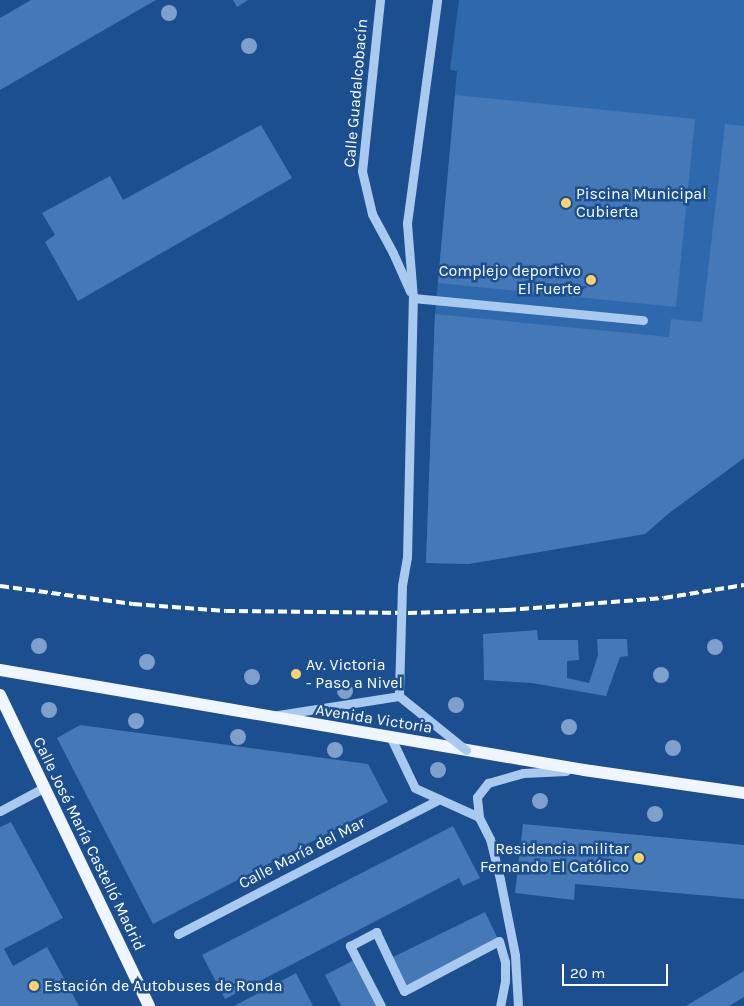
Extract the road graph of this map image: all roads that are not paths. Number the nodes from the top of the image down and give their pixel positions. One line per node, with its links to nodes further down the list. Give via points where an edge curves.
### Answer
1 (380, 0): 3 (street, Calle Guadalcobacín, via 362,171 372,214)
2 (437, 0): 3 (street, Calle Guadalcobacín, via 407,223)
3 (413, 298): 4 (street); 7 (street, Calle Guadalcobacín, bridge, via 407,557 402,586)
4 (643, 320)
5 (0, 670): 8 (main road, Avenida Victoria)
6 (0, 695): 12 (main road, Calle José María Castelló Madrid)
7 (399, 696): 8 (street); 10 (street, bridge)
8 (266, 717): 9 (main road, Avenida Victoria)
9 (392, 738): 10 (main road, Avenida Victoria); 14 (street, via 415,788)
10 (466, 750): 11 (main road, Avenida Victoria)
11 (584, 770): 13 (main road, Avenida Victoria); 16 (street, via 523,773 488,783 477,797)
12 (45, 787): 15 (street); 18 (main road, Calle José María Castelló Madrid)
13 (744, 793)
14 (439, 799): 16 (street); 17 (street, Calle María del Mar)
15 (0, 811)
16 (479, 817): 21 (street, via 490,839 500,880 515,955)
17 (178, 934)
18 (145, 1005)
19 (381, 1006): 20 (street, via 350,946 376,932 404,991 499,941 505,962)
20 (500, 1006)
21 (518, 1006)

